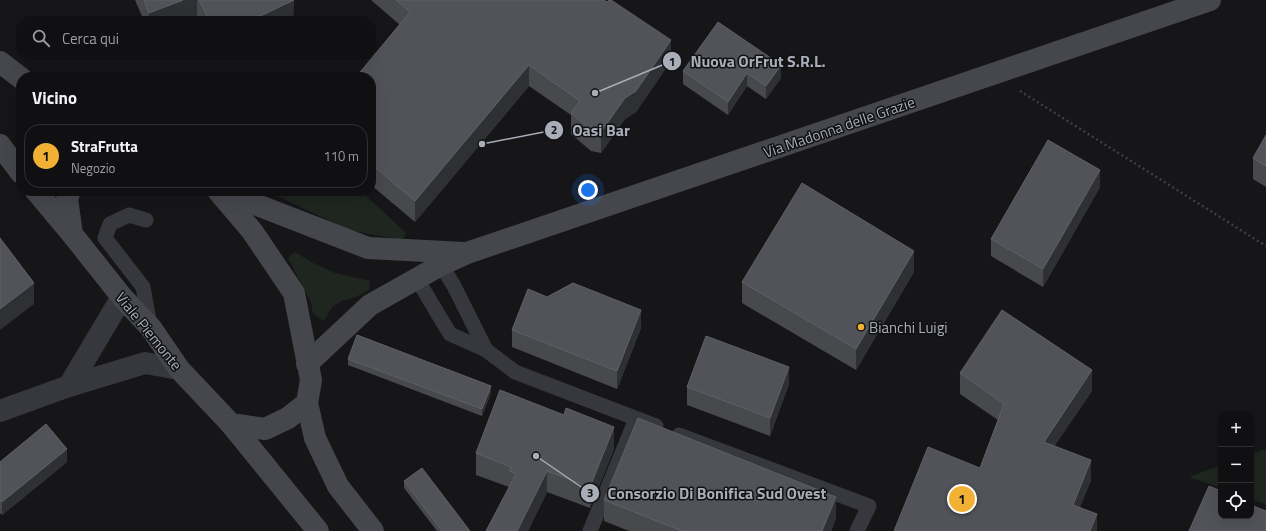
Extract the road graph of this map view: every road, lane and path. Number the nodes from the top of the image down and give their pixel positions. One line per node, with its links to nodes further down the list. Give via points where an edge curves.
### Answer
1 (1210, 0): 3 (street, Via Madonna delle Grazie)
2 (0, 62): 4 (street)
3 (998, 73): 13 (path, via 1022,94); 14 (street, Via Madonna delle Grazie)
4 (16, 74)
5 (0, 145): 6 (street)
6 (16, 166)
7 (40, 196): 12 (street, Viale Piemonte)
8 (68, 196): 12 (street)
9 (224, 196): 20 (street, via 252,231 294,293)
10 (233, 196): 14 (street, via 368,248)
11 (146, 220): 18 (lane, via 129,215 110,224 105,238 143,288)
12 (72, 234): 17 (street, Viale Piemonte)
13 (1266, 246)
14 (467, 253): 15 (street, Via Madonna delle Grazie)
15 (441, 265): 16 (street, Via Madonna delle Grazie); 19 (lane)
16 (417, 279): 19 (lane, via 450,334); 20 (street, Via Madonna delle Grazie, via 370,305)
17 (122, 297): 18 (street, Viale Piemonte); 22 (street)
18 (150, 328): 21 (street, Viale Piemonte)
19 (486, 350): 25 (lane, via 515,372)
20 (307, 364): 23 (street, via 311,380)
21 (179, 369): 22 (street, via 145,363); 26 (street, Viale Piemonte)
22 (69, 386): 24 (street)
23 (307, 403): 26 (street, via 288,418 265,429); 28 (street, via 315,438 338,486)
24 (0, 411)
25 (636, 419): 29 (lane); 30 (lane, via 869,506)
26 (231, 424): 27 (street, Viale Piemonte)
27 (318, 531)
28 (373, 531)
29 (590, 531)
30 (858, 531)

